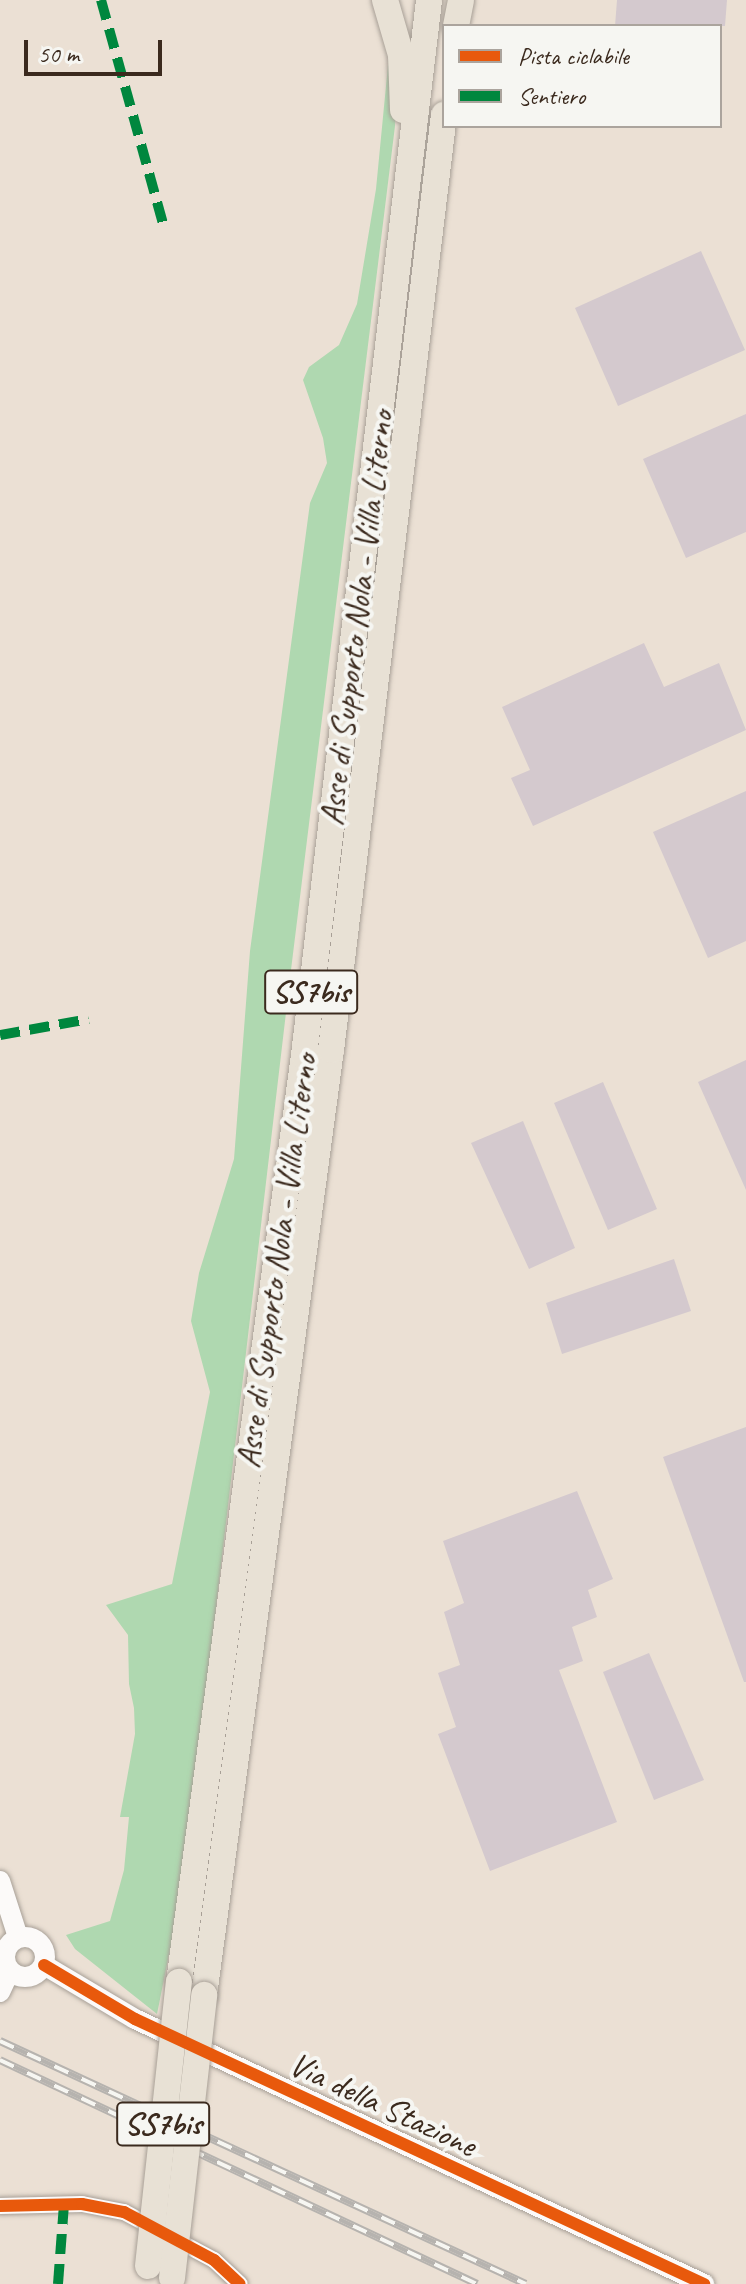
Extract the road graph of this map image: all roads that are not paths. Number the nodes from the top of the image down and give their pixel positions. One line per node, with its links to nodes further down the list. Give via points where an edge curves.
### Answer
1 (385, 0): 6 (highway, via 401,55)
2 (429, 0): 6 (highway, Asse di Supporto Nola - Villa Literno / SS7bis)
3 (459, 0): 4 (highway)
4 (456, 24)
5 (442, 128): 14 (highway, Asse di Supporto Nola - Villa Literno / SS7bis, bridge, via 331,1050 204,1995)
6 (406, 195): 13 (highway, Asse di Supporto Nola - Villa Literno / SS7bis, bridge, via 304,1055 179,1982)
7 (0, 1881): 8 (street)
8 (18, 1937): 9 (street, via 37,1940 45,1951); 10 (street, via 5,1952)
9 (44, 1965): 10 (street, via 29,1977); 16 (street, Via della Stazione, via 135,2019)
10 (10, 1971): 11 (street)
11 (0, 1992)
12 (0, 2206): 15 (street, via 82,2204 124,2212 214,2260)
13 (146, 2275)
14 (172, 2281)
15 (240, 2284)
16 (704, 2284)

